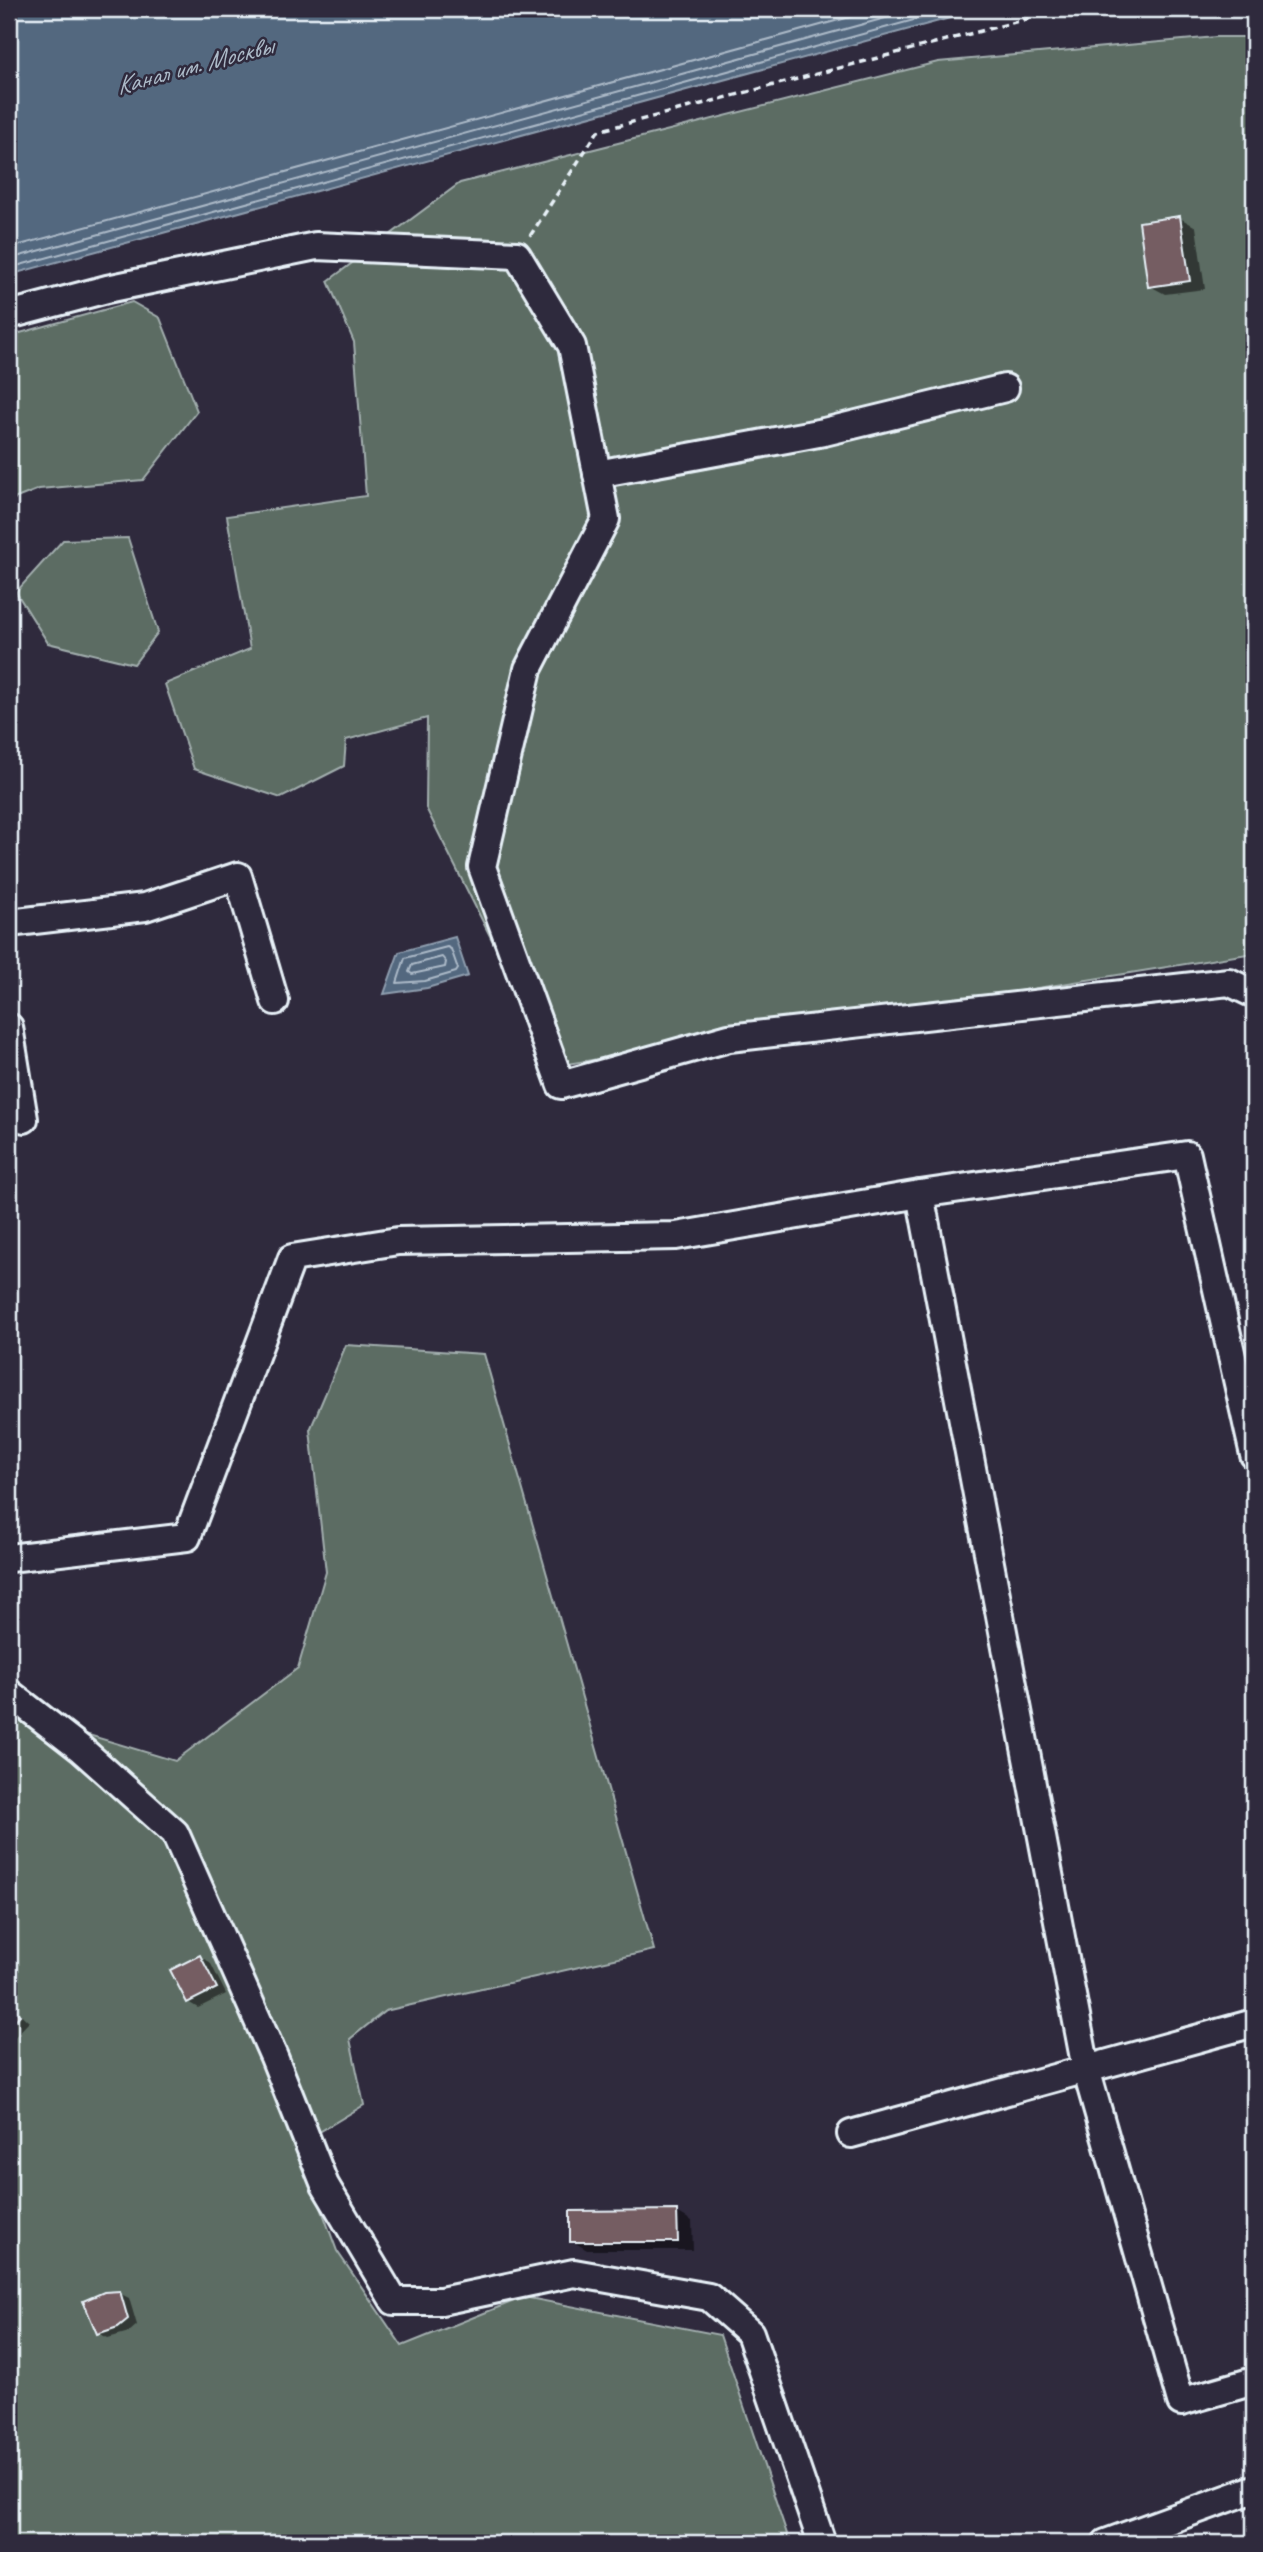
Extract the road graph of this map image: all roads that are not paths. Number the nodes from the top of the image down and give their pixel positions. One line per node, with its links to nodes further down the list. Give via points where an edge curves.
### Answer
1 (9, 315): 3 (street, via 107,289 316,246 517,255 572,346)
2 (1005, 388): 3 (street, via 824,432)
3 (597, 474): 5 (street, via 606,519 528,669 482,867 561,1085 729,1038 1229,982)
4 (9, 923): 6 (street, via 145,907 238,876)
5 (1254, 995)
6 (275, 1001)
7 (9, 1027): 8 (street)
8 (24, 1119)
9 (920, 1194): 10 (street, via 1187,1155); 11 (street, via 676,1236 398,1241 292,1258 187,1537); 14 (street)
10 (1254, 1455)
11 (9, 1558)
12 (9, 1693): 18 (street, via 81,1749 175,1833 325,2185 394,2301 440,2301 574,2273 709,2297 750,2333)
13 (1254, 2024): 14 (street)
14 (1086, 2069): 15 (street); 16 (street, via 1181,2402)
15 (851, 2134)
16 (1254, 2381)
17 (1254, 2489): 19 (street)
18 (822, 2543)
19 (1106, 2543)

